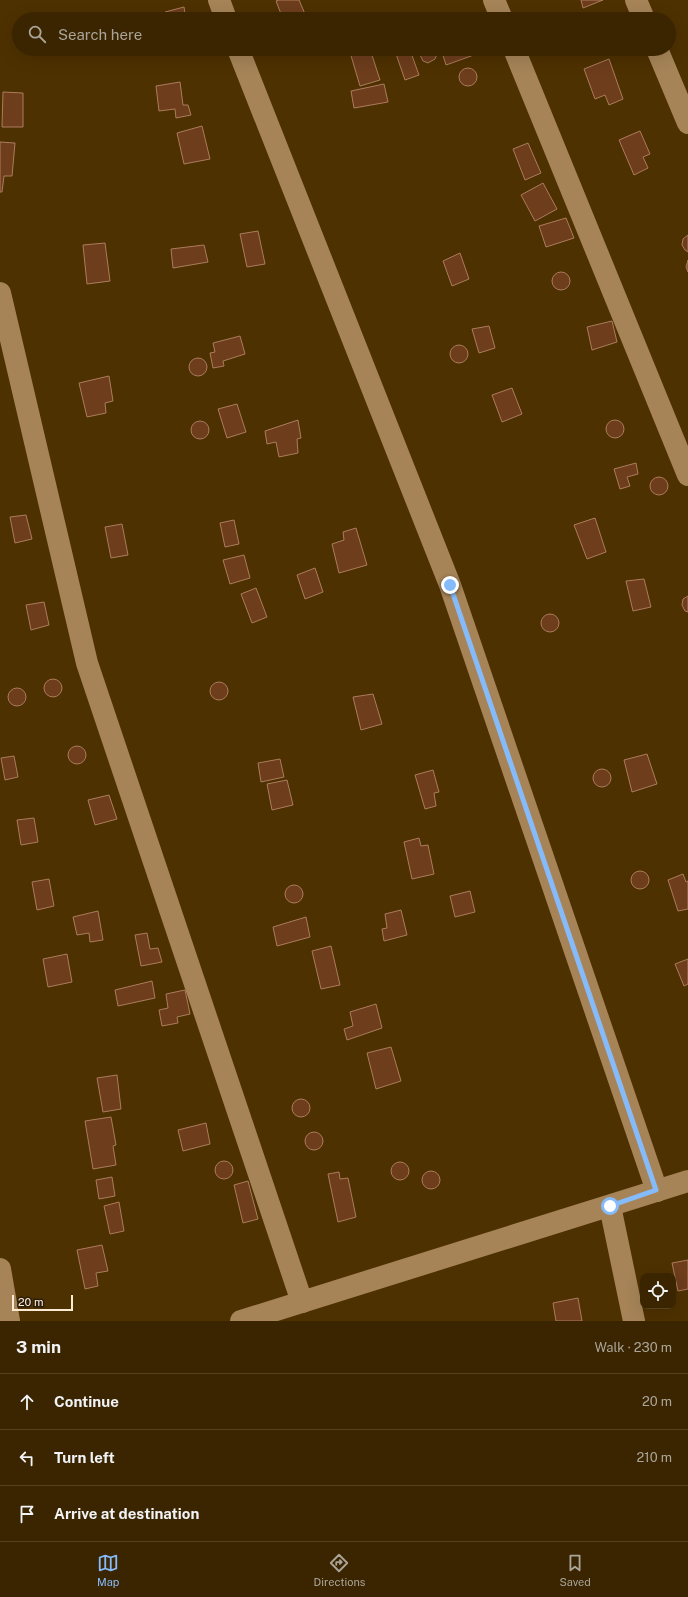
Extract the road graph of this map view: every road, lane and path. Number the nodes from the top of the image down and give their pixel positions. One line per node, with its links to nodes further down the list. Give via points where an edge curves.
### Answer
1 (219, 0): 4 (street)
2 (494, 0): 5 (street)
3 (636, 0): 6 (street)
4 (223, 12)
5 (499, 12)
6 (641, 12)
7 (241, 56): 14 (street, via 450,585)
8 (517, 56): 12 (street)
9 (660, 56): 10 (street)
10 (688, 123)
11 (0, 293): 17 (street, via 87,663)
12 (688, 476)
13 (688, 1181): 14 (street)
14 (656, 1190): 15 (street)
15 (610, 1206): 17 (street); 20 (street)
16 (0, 1269): 18 (street)
17 (302, 1302): 19 (street)
18 (9, 1321)
19 (241, 1321)
20 (634, 1321)

